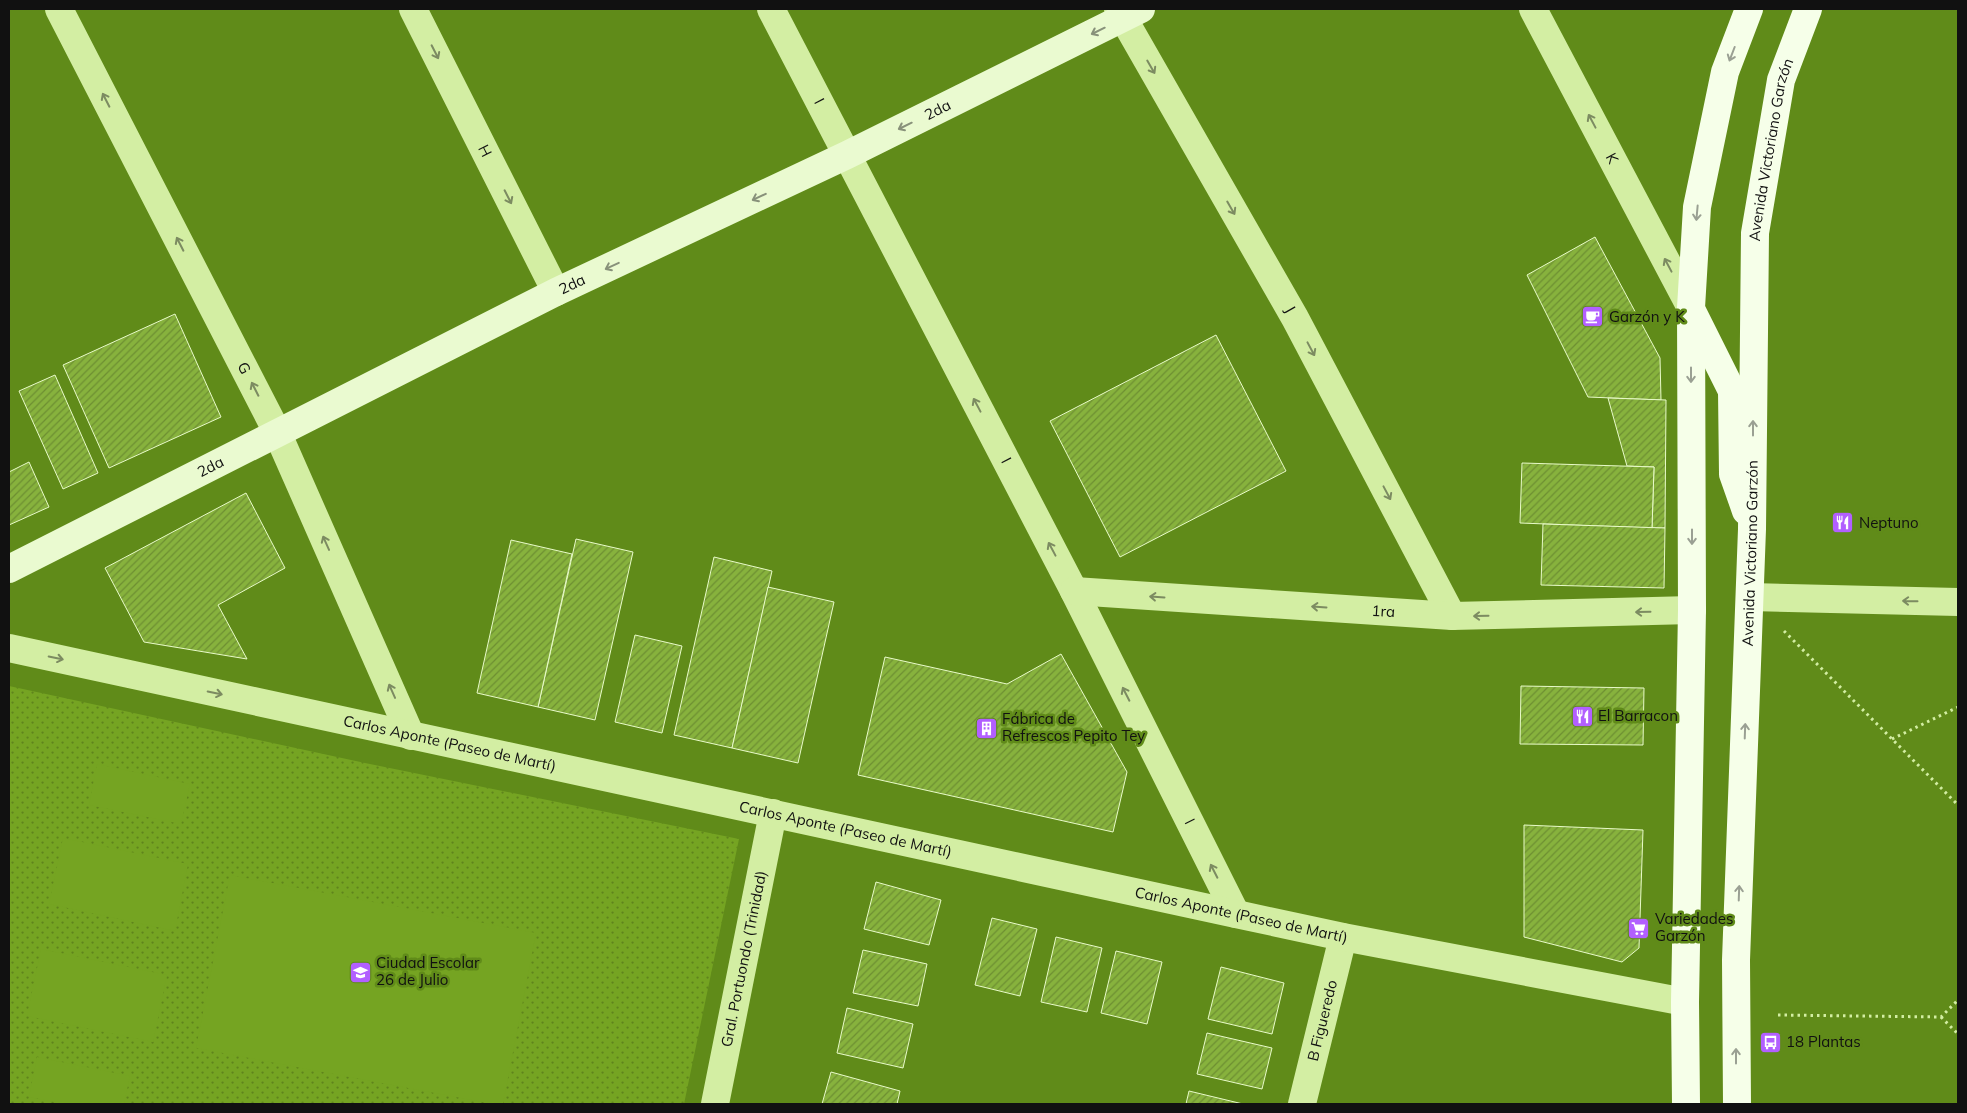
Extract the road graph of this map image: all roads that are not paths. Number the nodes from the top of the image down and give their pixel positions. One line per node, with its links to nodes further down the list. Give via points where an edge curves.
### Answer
1 (59, 9): 11 (street, G, one-way to 1)
2 (413, 9): 9 (street, H, one-way to 9)
3 (772, 9): 8 (street, I)
4 (1533, 9): 10 (street, K, one-way to 4)
5 (1749, 9): 10 (main road, one-way to 10, via 1725,72 1697,206)
6 (1808, 9): 12 (main road, Avenida Victoriano Garzón, one-way to 6, via 1755,233 1780,80)
7 (1127, 12): 8 (main road, 2da, one-way to 8); 18 (street, J, one-way to 18, via 1295,318)
8 (847, 155): 9 (main road, 2da, one-way to 9); 14 (street, I, one-way to 8)
9 (556, 292): 11 (main road, 2da)
10 (1691, 308): 12 (main road, via 1732,392 1733,474); 17 (main road, one-way to 17)
11 (277, 432): 13 (main road, 2da); 20 (street, G, one-way to 11)
12 (1752, 529): 15 (main road, Avenida Victoriano Garzón)
13 (9, 569)
14 (1074, 591): 18 (street, 1ra, one-way to 14); 22 (street, I, one-way to 14)
15 (1750, 597): 16 (street, one-way to 15); 28 (main road, Avenida Victoriano Garzón, one-way to 15, via 1736,960)
16 (1958, 602)
17 (1692, 610): 18 (street, 1ra, one-way to 18); 24 (main road)
18 (1452, 616)
19 (9, 648): 20 (street, Carlos Aponte (Paseo de Martí), one-way to 20)
20 (411, 736): 21 (street, Carlos Aponte (Paseo de Martí))
21 (773, 813): 22 (street, Carlos Aponte (Paseo de Martí)); 25 (street, Gral. Portuondo (Trinidad))
22 (1236, 914): 23 (street, Carlos Aponte (Paseo de Martí))
23 (1343, 937): 24 (street, Carlos Aponte (Paseo de Martí)); 26 (street, B Figueredo)
24 (1685, 1002): 27 (main road)
25 (714, 1104)
26 (1302, 1104)
27 (1686, 1104)
28 (1737, 1104)

